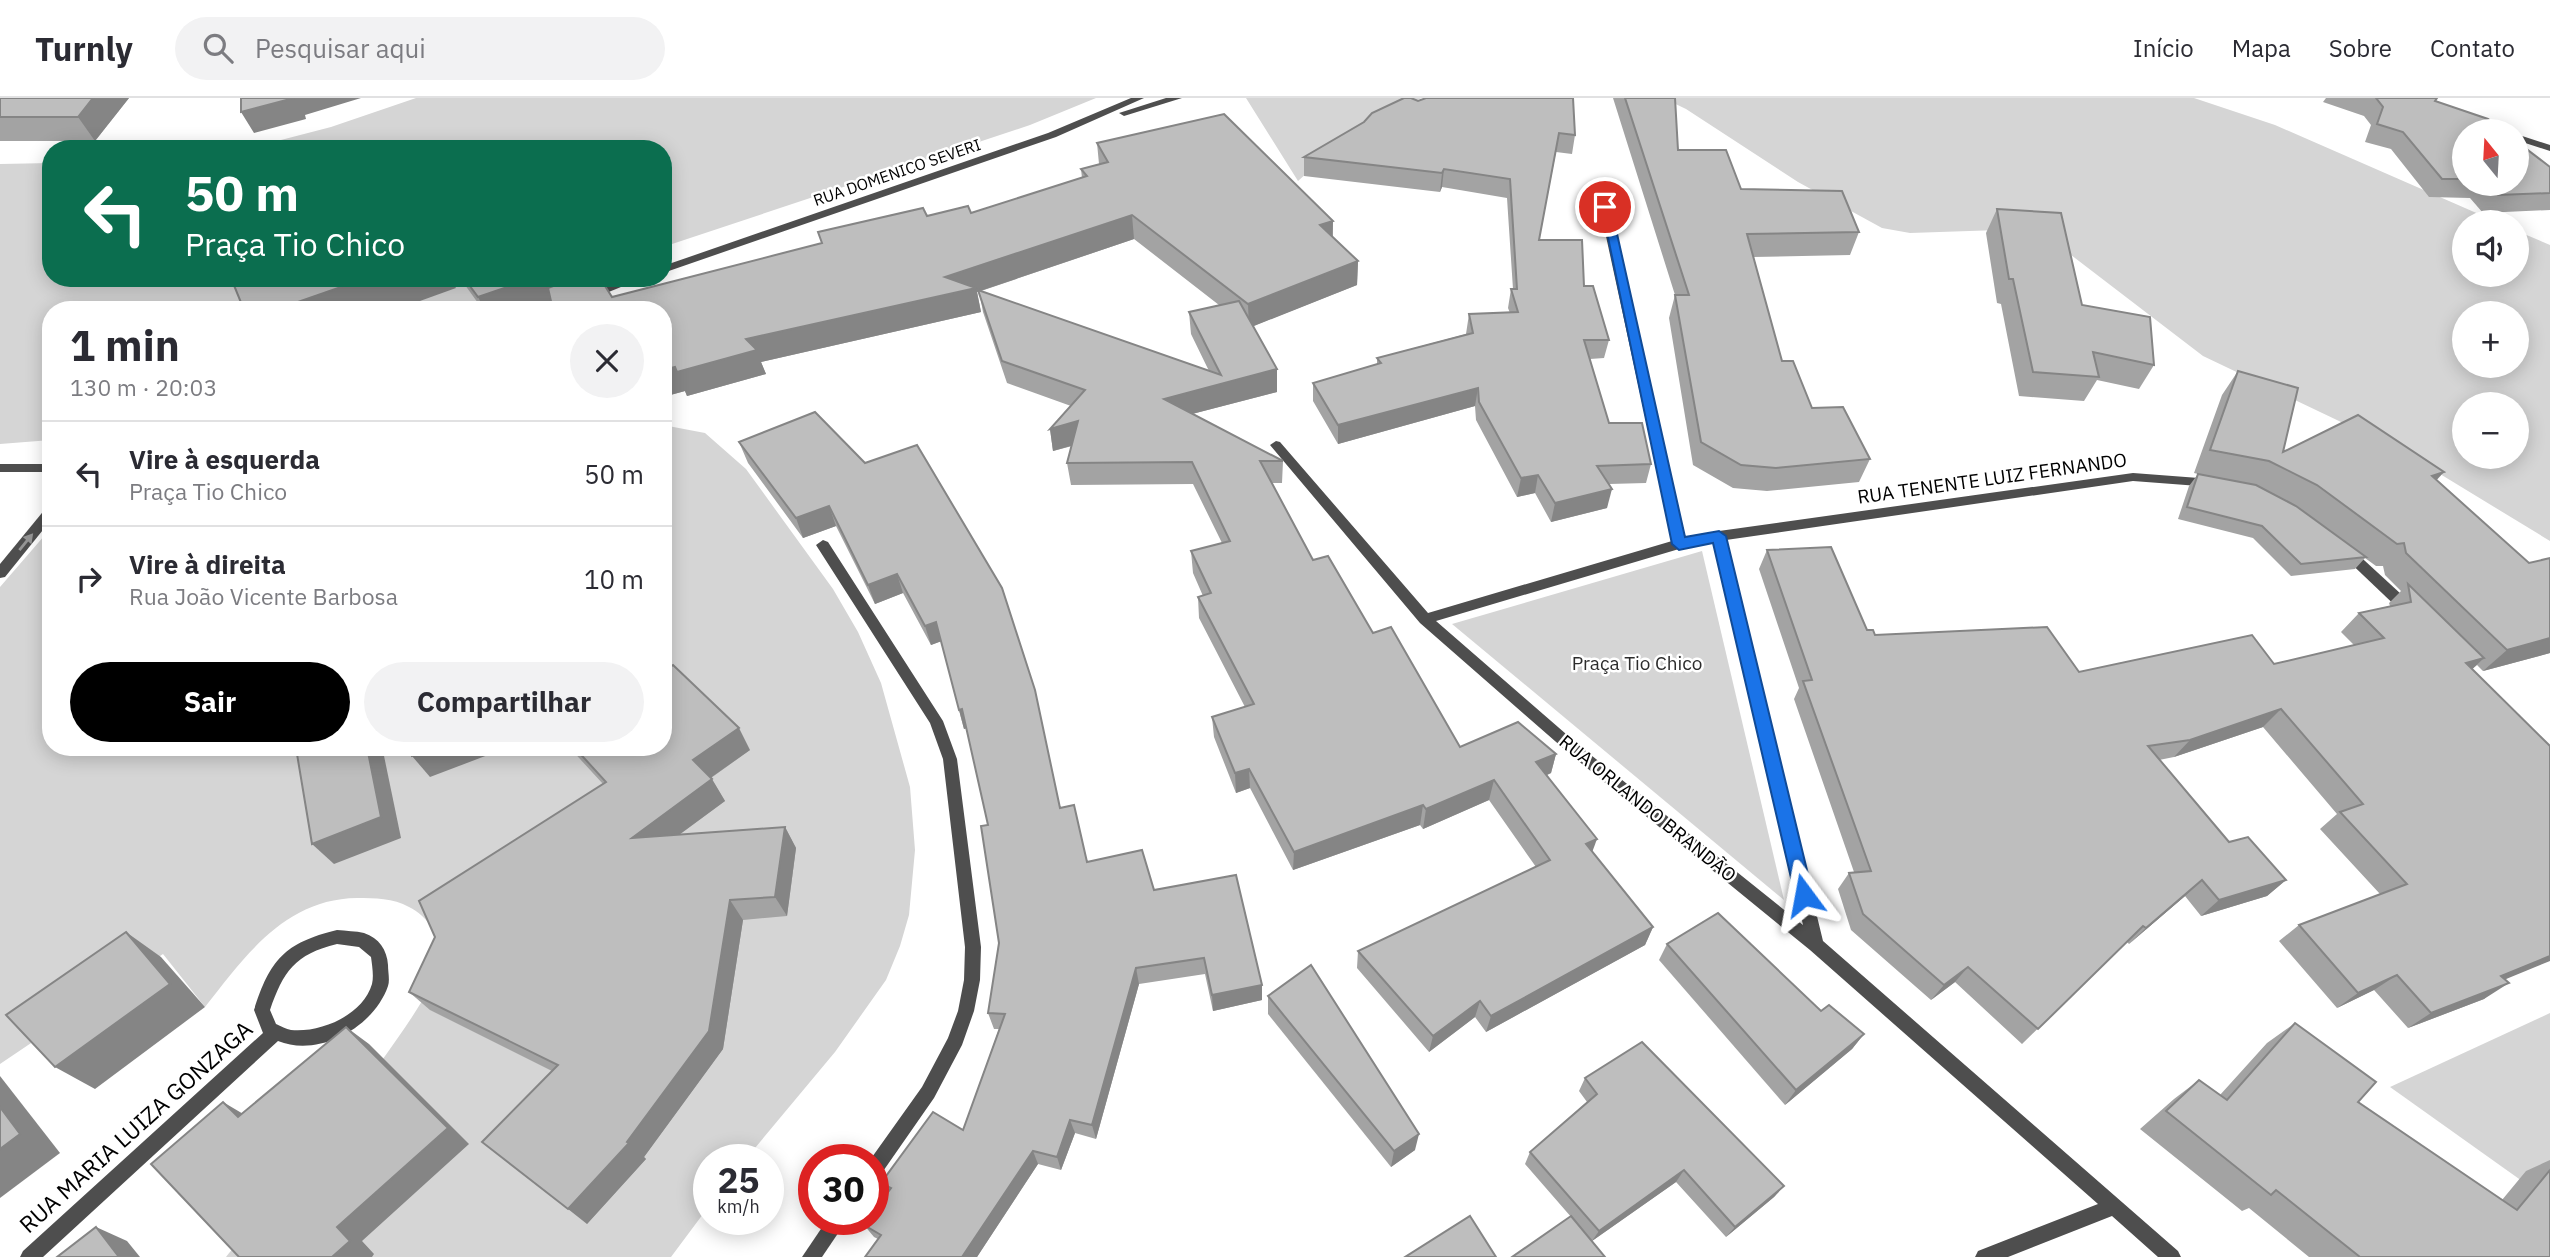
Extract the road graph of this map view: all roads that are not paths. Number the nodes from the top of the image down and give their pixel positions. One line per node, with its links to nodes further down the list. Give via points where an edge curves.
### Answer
1 (1139, 98): 3 (street, RUA DOMENICO SEVERI)
2 (1177, 98): 3 (street)
3 (1052, 135): 7 (street, RUA DOMENICO SEVERI)
4 (2529, 141): 5 (street)
5 (2550, 148)
6 (1599, 181): 17 (street)
7 (672, 267)
8 (612, 287): 9 (street)
9 (572, 301)
10 (1276, 445): 20 (street, RUA ORLANDO BRANDÃO)
11 (0, 468): 12 (street)
12 (42, 468)
13 (2224, 485): 15 (street, RUA TENENTE LUIZ FERNANDO, via 2133,477)
14 (42, 522): 19 (street, one-way to 14)
15 (1719, 536): 17 (street); 22 (street)
16 (2331, 541): 21 (street, via 2361,563)
17 (1679, 544): 20 (street)
18 (823, 545): 24 (street, via 936,721 954,782 973,947 974,976 962,1032 942,1073)
19 (0, 573)
20 (1425, 619): 22 (street, RUA ORLANDO BRANDÃO, via 1576,751)
21 (2418, 619)
22 (1816, 945): 25 (street, RUA ORLANDO BRANDÃO)
23 (275, 1033): 23 (street, via 310,1039 339,1029 358,1016 377,992 382,975 375,948 354,937 337,937 290,958 275,974 264,999 263,1016); 27 (street, RUA MARIA LUIZA GONZAGA)
24 (889, 1148)
25 (2113, 1207): 29 (street); 30 (street, RUA ORLANDO BRANDÃO)
26 (827, 1235): 28 (street)
27 (29, 1257)
28 (811, 1257)
29 (1984, 1257)
30 (2172, 1257)

